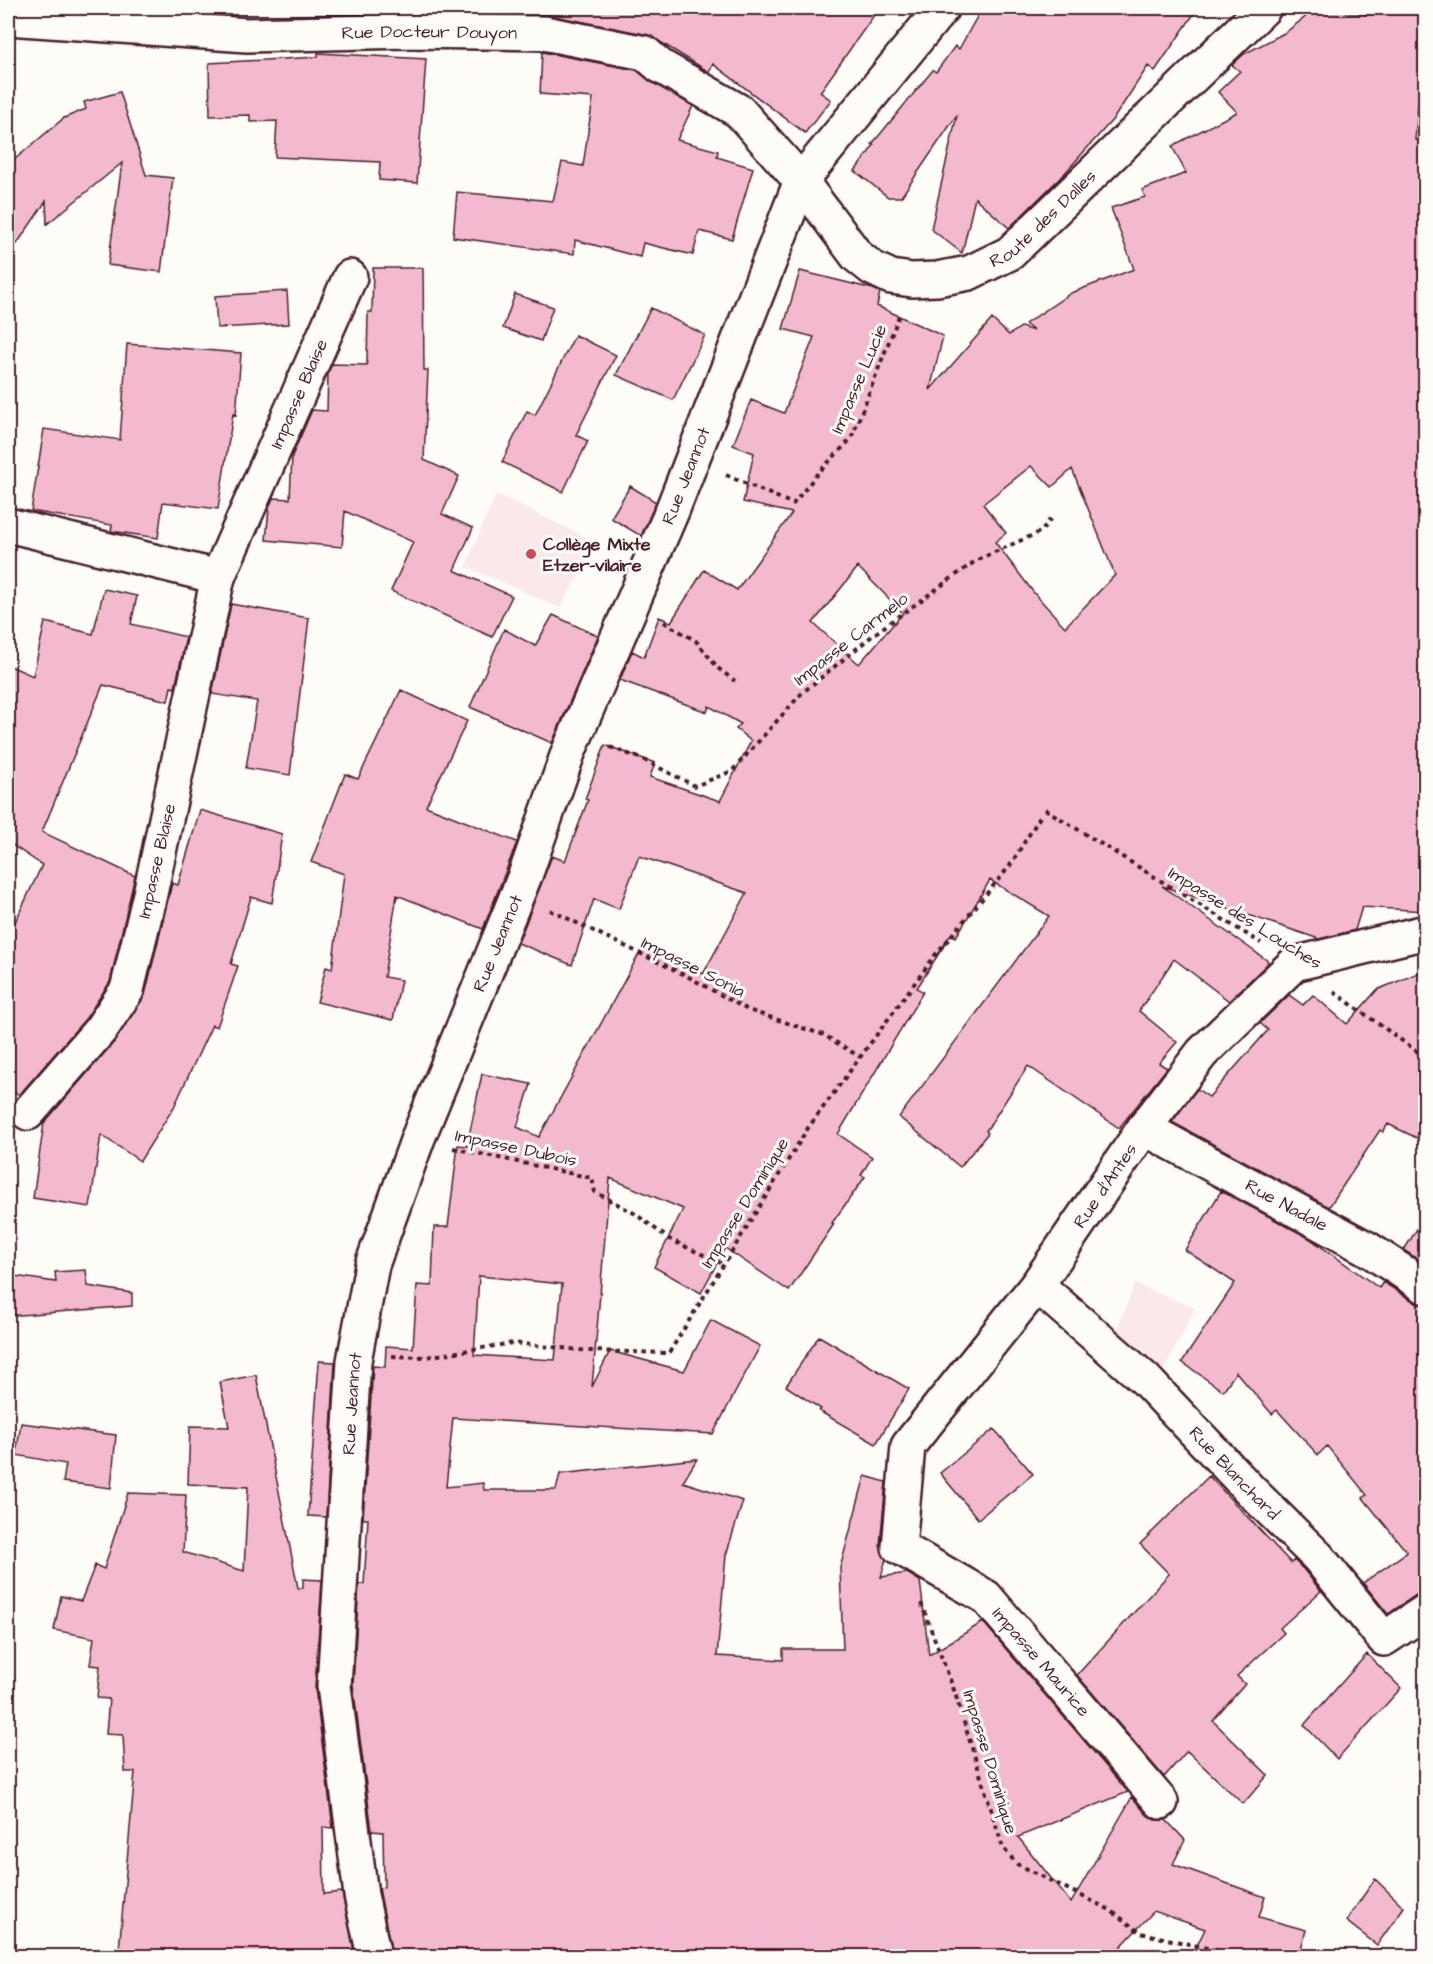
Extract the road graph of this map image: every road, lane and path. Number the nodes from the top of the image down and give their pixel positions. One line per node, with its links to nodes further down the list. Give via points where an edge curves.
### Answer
1 (942, 8): 4 (street, Rue Jeannot)
2 (1264, 8): 6 (street, Route des Dalles, via 1010,253 969,273)
3 (13, 21): 4 (street, Rue Docteur Douyon, via 247,35 544,33 645,53 660,66 739,111)
4 (801, 181): 6 (street, Route des Dalles, via 857,256 891,277); 7 (street, Rue Jeannot)
5 (350, 277): 10 (street, Impasse Blaise)
6 (912, 280): 7 (path, Impasse Lucie, via 851,439 793,504)
7 (692, 460): 11 (street, Rue Jeannot)
8 (1053, 515): 13 (path, Impasse Carmelo, via 1042,531 976,560 877,632 802,693 732,771 695,786 642,759)
9 (11, 534): 10 (street)
10 (218, 577): 21 (street, Impasse Blaise, via 127,990 101,1029)
11 (633, 602): 12 (path, via 696,641 719,669); 13 (street, Rue Jeannot)
12 (735, 681)
13 (576, 734): 16 (street, Rue Jeannot)
14 (1045, 809): 18 (path, Impasse des Louches)
15 (1040, 817): 19 (path, Impasse Dominique, via 1009,867 936,954)
16 (517, 894): 19 (path, Impasse Sonia, via 685,975 748,1010 824,1035); 23 (street, Rue Jeannot)
17 (1425, 932): 18 (street)
18 (1294, 964): 20 (path, Impasse des Louches); 22 (street, Rue d'Antes, via 1202,1053)
19 (860, 1057): 24 (path, Impasse Dominique, via 808,1128)
20 (1425, 1058)
21 (28, 1113)
22 (1144, 1128): 25 (street, Rue d'Antes); 26 (street, Rue Nadale, via 1368,1250)
23 (418, 1138): 24 (path, Impasse Dubois, via 592,1178 595,1192 634,1213 669,1239); 27 (street, Rue Jeannot, via 372,1265)
24 (723, 1264): 27 (path, Impasse Dominique, via 669,1353 590,1351 513,1343 426,1357 361,1356)
25 (1037, 1285): 28 (street, Rue d'Antes, via 908,1446); 30 (street, Rue Blanchard, via 1146,1380 1318,1557 1384,1638)
26 (1425, 1287)
27 (354, 1361): 32 (street, Rue Jeannot, via 334,1686 361,1894)
28 (899, 1547): 31 (street, Impasse Maurice, via 986,1597)
29 (920, 1602): 33 (path, Impasse Dominique, via 954,1690 1003,1848 1017,1864 1110,1910 1142,1933)
30 (1425, 1611)
31 (1161, 1802)
32 (374, 1956)
33 (1228, 1956)

